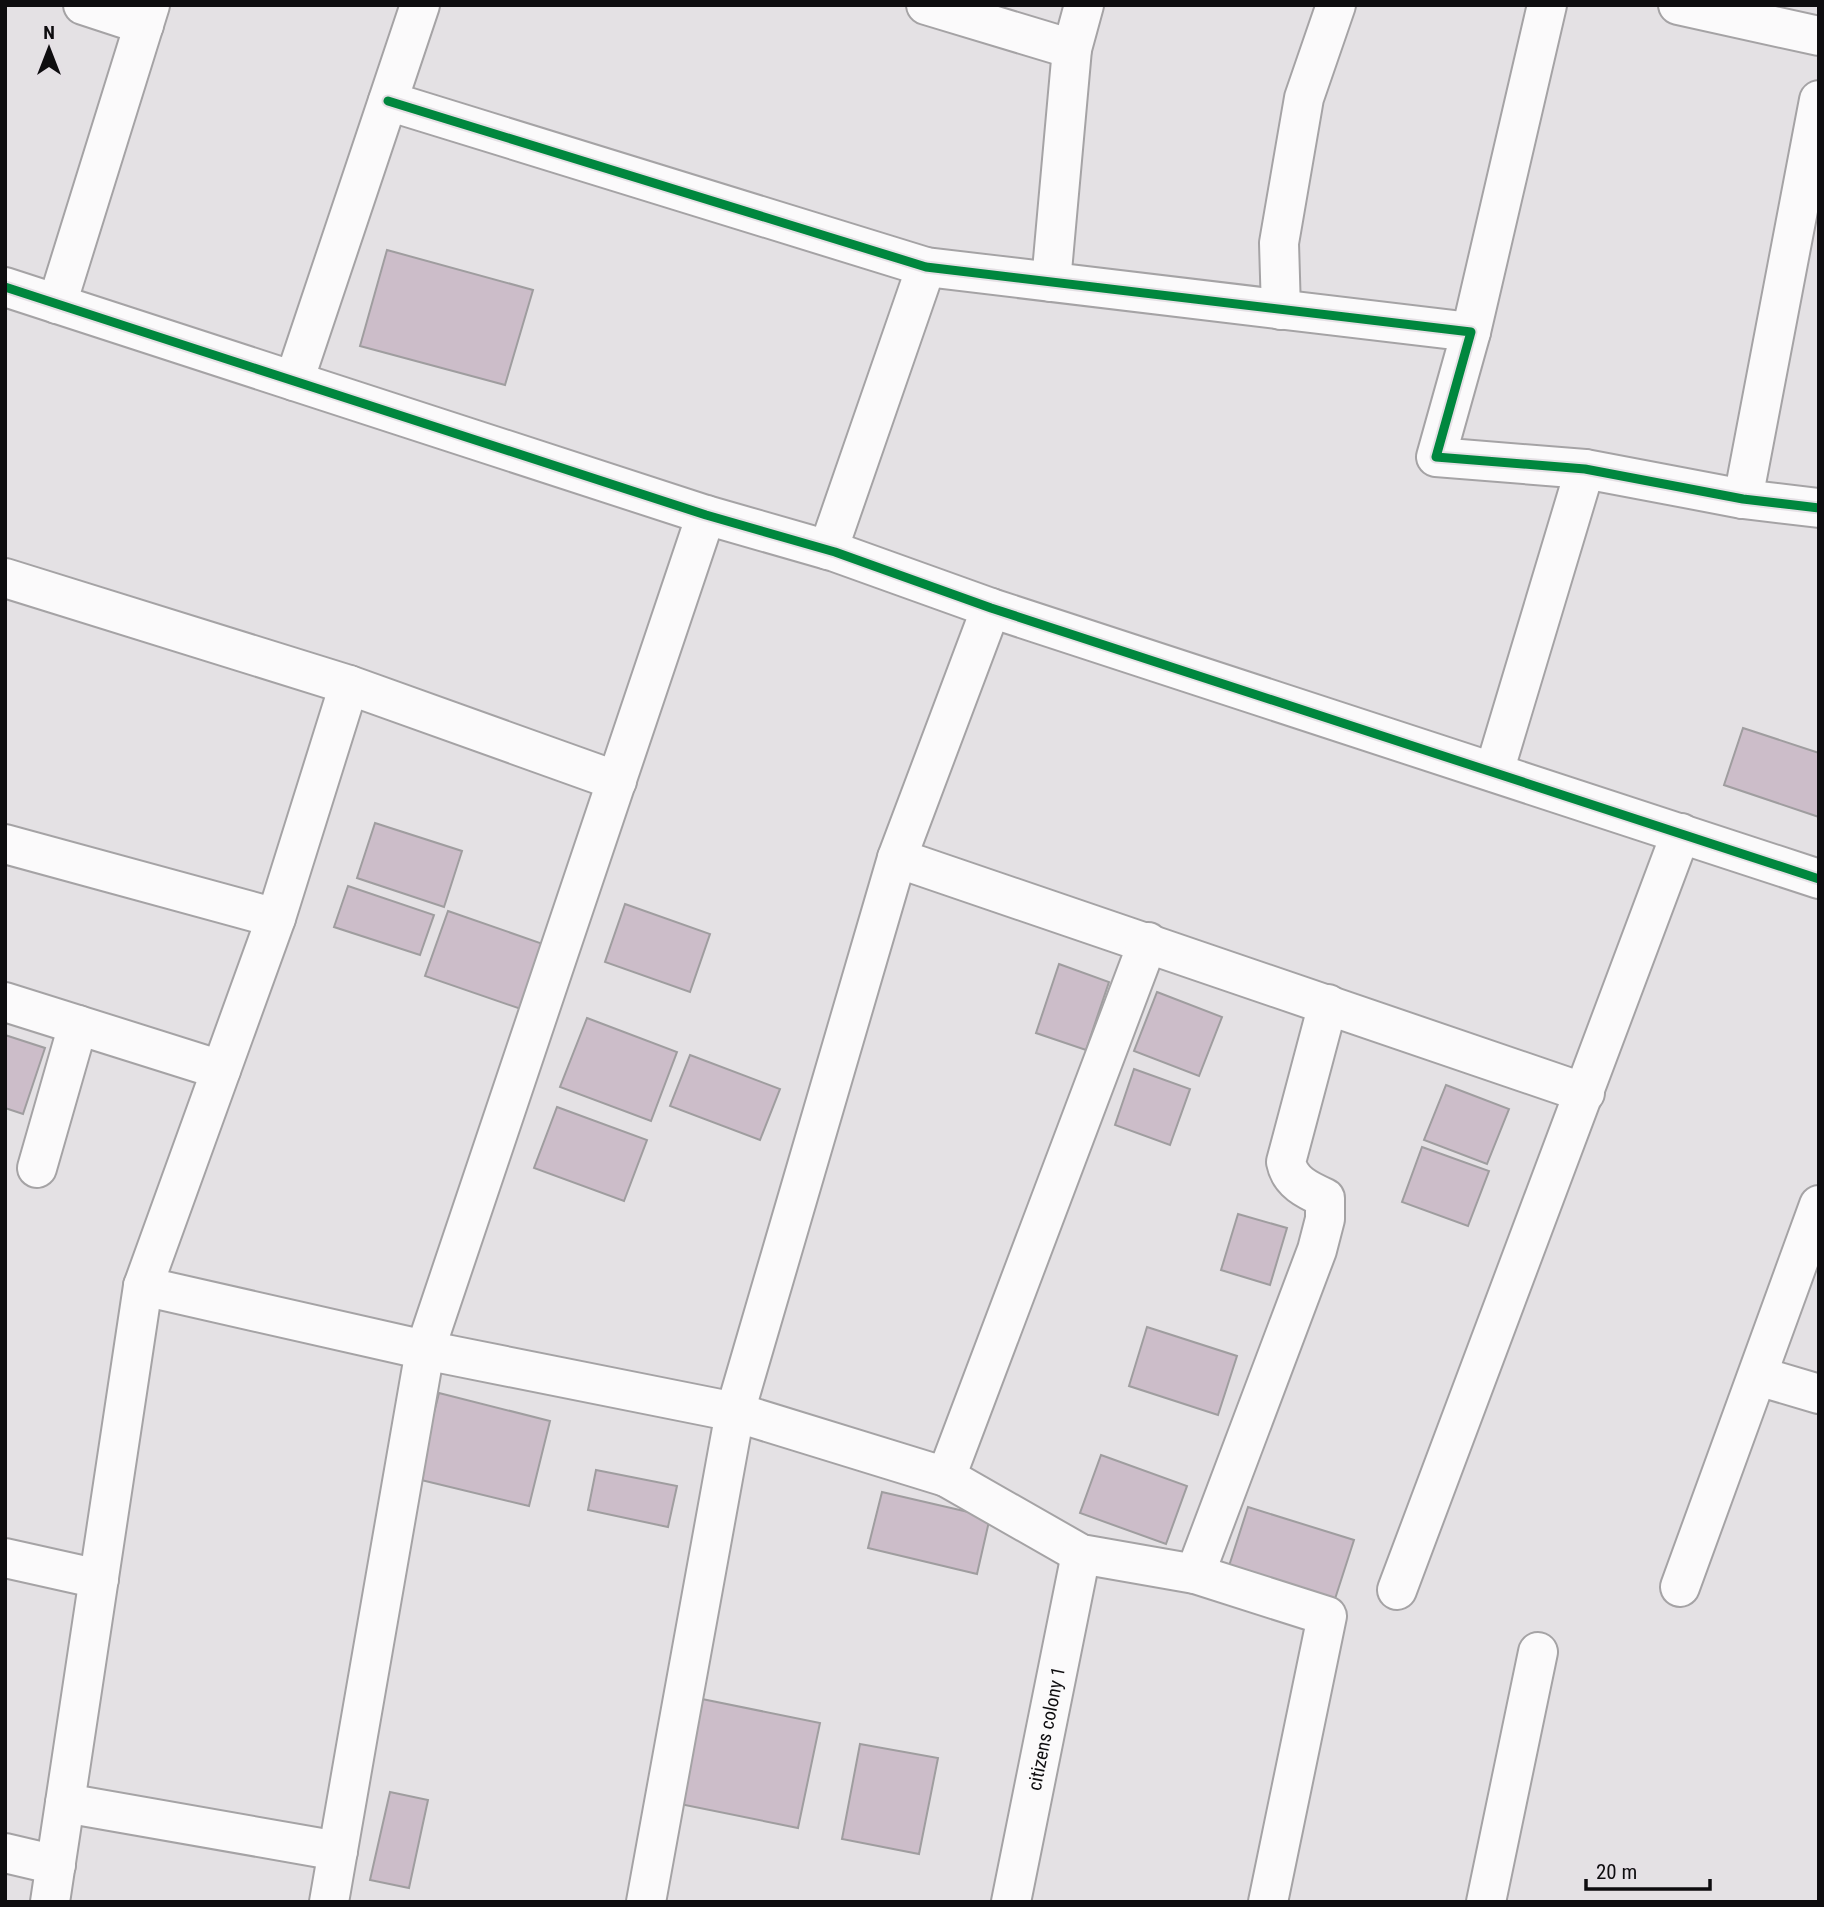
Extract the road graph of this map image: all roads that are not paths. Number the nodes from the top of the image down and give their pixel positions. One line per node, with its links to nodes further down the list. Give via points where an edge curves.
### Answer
1 (83, 5): 8 (street)
2 (420, 5): 12 (street)
3 (926, 5): 10 (street)
4 (1083, 5): 10 (street)
5 (1336, 5): 17 (street, via 1304,98 1279,243)
6 (1546, 5): 18 (street)
7 (1678, 5): 9 (street)
8 (147, 15): 16 (street)
9 (1819, 37)
10 (1072, 49): 14 (street)
11 (1819, 100): 21 (street)
12 (388, 101): 13 (street); 19 (street)
13 (926, 267): 14 (street); 24 (street)
14 (1051, 282): 17 (street)
15 (5, 287): 16 (street)
16 (57, 304): 19 (street)
17 (1281, 310): 18 (street)
18 (1471, 332): 20 (street, via 1436,457)
19 (294, 381): 23 (street)
20 (1585, 469): 21 (street); 28 (street)
21 (1743, 499): 22 (street)
22 (1819, 508)
23 (706, 515): 24 (street); 29 (street)
24 (828, 550): 26 (street)
25 (5, 578): 27 (street)
26 (992, 608): 28 (street); 32 (street)
27 (349, 685): 29 (street); 34 (street)
28 (1494, 772): 30 (street)
29 (617, 781): 44 (street)
30 (1681, 833): 33 (street); 40 (street)
31 (5, 844): 34 (street)
32 (897, 858): 35 (street); 47 (street)
33 (1819, 879)
34 (276, 918): 39 (street)
35 (1148, 942): 37 (street); 48 (street)
36 (5, 1002): 38 (street)
37 (1328, 1004): 40 (street); 51 (street, via 1286,1162 1288,1172 1303,1187 1325,1198 1325,1219)
38 (78, 1024): 39 (street); 41 (street)
39 (221, 1070): 43 (street)
40 (1585, 1093): 54 (street)
41 (37, 1168)
42 (1819, 1205): 45 (street)
43 (143, 1286): 44 (street); 52 (street)
44 (425, 1350): 47 (street); 57 (street)
45 (1758, 1376): 46 (street); 53 (street)
46 (1819, 1394)
47 (735, 1412): 48 (street); 61 (street)
48 (946, 1477): 49 (street)
49 (1081, 1555): 51 (street); 62 (street, citizens colony 1)
50 (5, 1558): 52 (street)
51 (1195, 1574): 63 (street, via 1327,1616)
52 (99, 1579): 56 (street)
53 (1680, 1587)
54 (1397, 1590)
55 (1538, 1653): 64 (street)
56 (65, 1803): 57 (street); 59 (street)
57 (338, 1850): 60 (street)
58 (5, 1853): 59 (street)
59 (53, 1883)
60 (329, 1902)
61 (646, 1902)
62 (1011, 1902)
63 (1268, 1902)
64 (1486, 1902)

